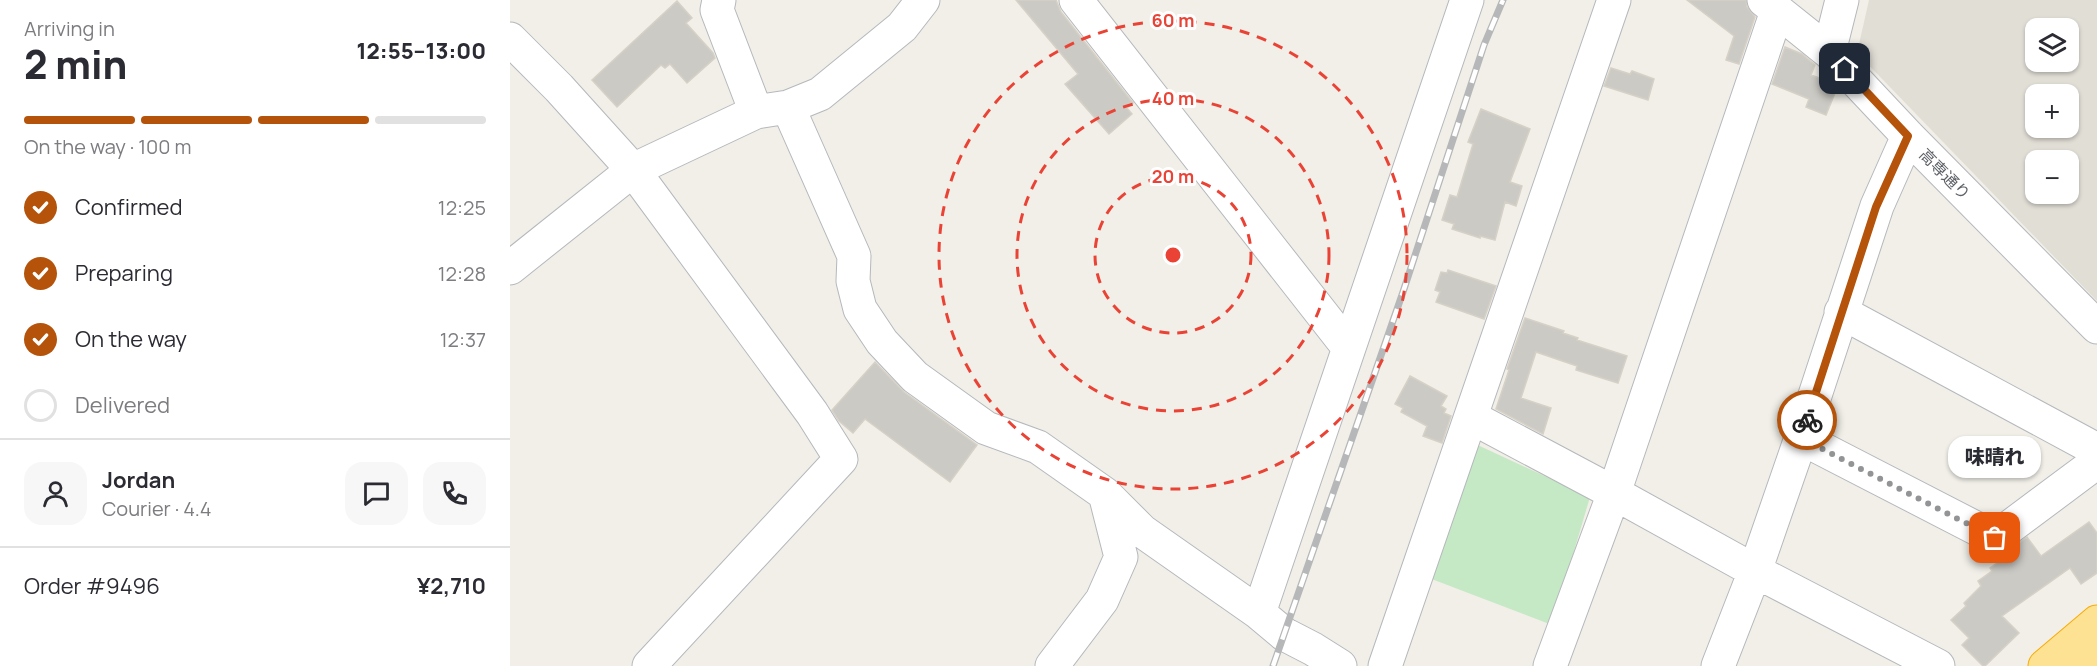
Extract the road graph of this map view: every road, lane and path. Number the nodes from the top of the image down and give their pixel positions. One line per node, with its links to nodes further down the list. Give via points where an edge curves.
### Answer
1 (719, 0): 10 (street, via 717,10)
2 (923, 0): 10 (street, via 902,27 820,94)
3 (1076, 0): 16 (street)
4 (1467, 0): 16 (street)
5 (1614, 0): 17 (street)
6 (1842, 0): 9 (street)
7 (1770, 5): 9 (street, 高専通り); 21 (street)
8 (510, 39): 12 (street)
9 (1829, 52): 11 (street, 高専通り)
10 (772, 109): 12 (street); 22 (street, via 854,256 853,281 860,309 882,342 915,377 986,428 1038,447)
11 (1908, 136): 14 (street, via 1876,207); 15 (street, 高専通り)
12 (633, 170): 13 (street); 28 (street, via 812,413 841,459)
13 (510, 268)
14 (1841, 312): 18 (street); 19 (street)
15 (2097, 327)
16 (1348, 347): 24 (street)
17 (1471, 417): 21 (street); 30 (street)
18 (1801, 438): 20 (street, via 1995,538); 23 (street)
19 (2097, 450)
20 (2097, 462)
21 (1614, 493): 23 (street); 31 (street)
22 (1105, 494): 24 (street, via 1142,531); 29 (street, via 1121,557 1102,600)
23 (1755, 571): 32 (street); 33 (street)
24 (1259, 613): 27 (street)
25 (2097, 622): 34 (highway)
26 (2097, 655): 35 (highway)
27 (1320, 660)
28 (649, 666)
29 (1052, 666)
30 (1385, 666)
31 (1550, 666)
32 (1718, 666)
33 (1938, 666)
34 (2045, 666)
35 (2085, 666)

